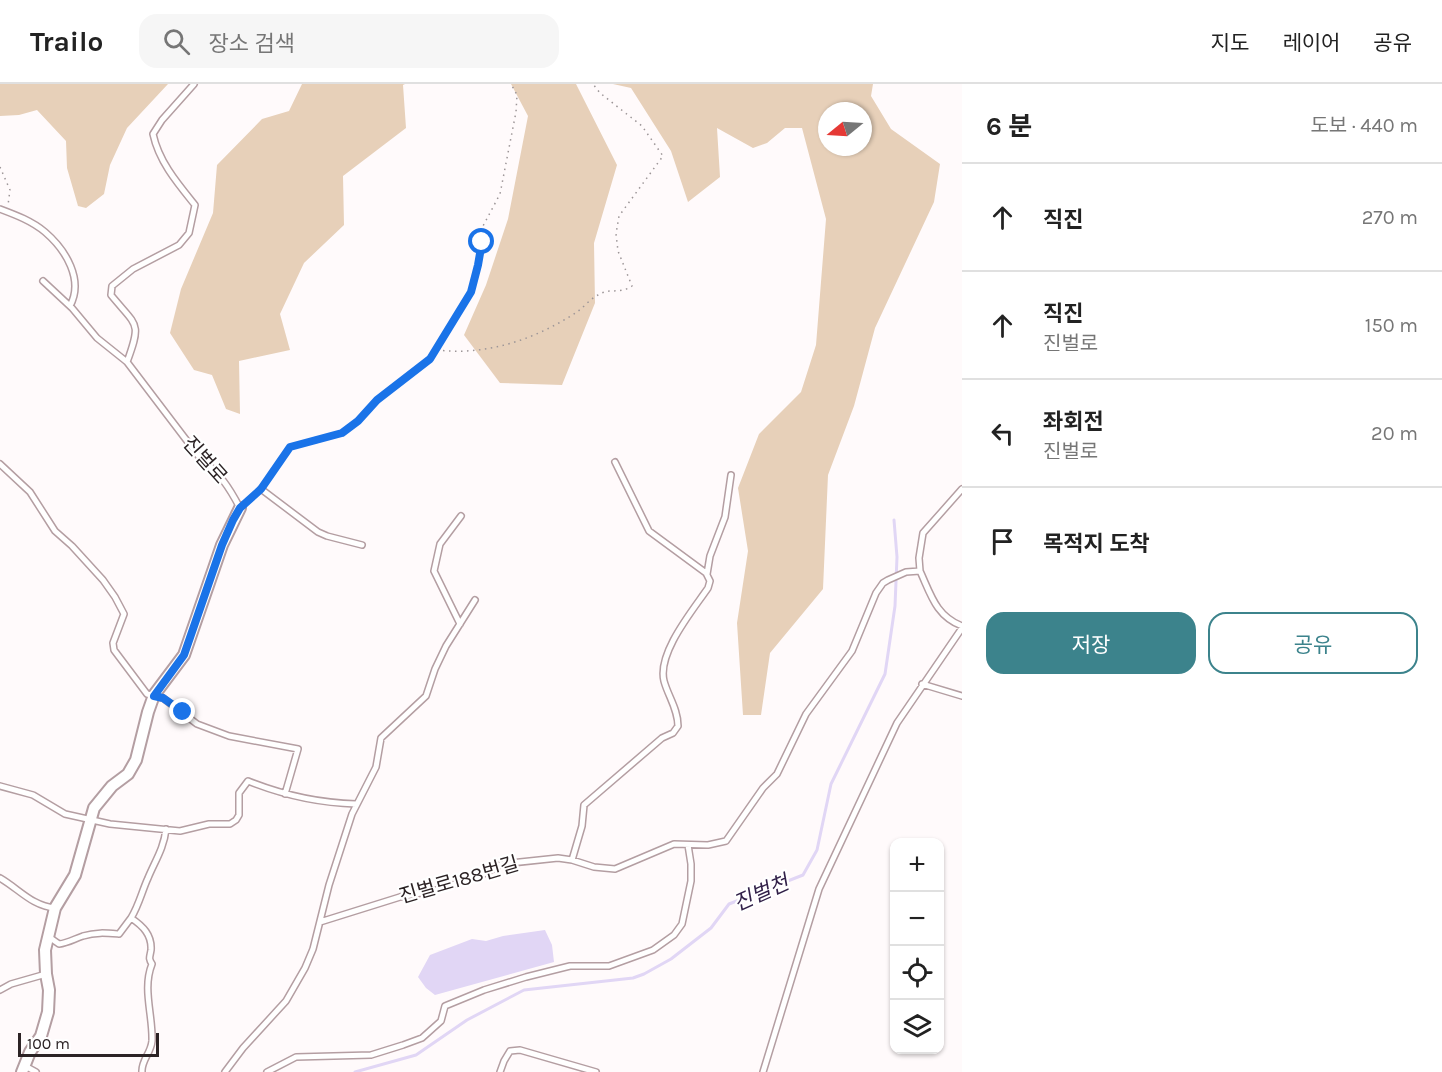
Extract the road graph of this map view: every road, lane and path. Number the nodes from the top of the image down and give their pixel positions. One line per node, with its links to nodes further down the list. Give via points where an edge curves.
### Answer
1 (194, 84): 10 (lane, via 153,134 166,168 195,205 189,233 179,245 133,268 112,286 111,295 135,323 137,333)
2 (511, 84): 9 (path, via 517,95 516,112 500,194 483,226 471,292)
3 (593, 84): 9 (path, via 642,126 663,156 619,216 618,251 632,286 624,292 599,294 538,335 458,352)
4 (0, 167): 6 (path, via 10,190)
5 (0, 209): 6 (lane)
6 (8, 212): 8 (lane, via 45,232 66,257 75,277)
7 (43, 281): 8 (lane, 진벌로)
8 (70, 306): 10 (lane, 진벌로, via 97,338)
9 (436, 350): 14 (path, via 342,433 290,447)
10 (127, 362): 16 (lane, 진벌로, via 200,458 229,487)
11 (615, 462): 20 (lane, via 649,531)
12 (0, 464): 25 (lane, via 30,492 55,531 115,597 124,614 114,650 147,693)
13 (731, 474): 20 (lane, via 725,517)
14 (261, 489): 16 (path); 18 (lane, via 318,532)
15 (962, 489): 19 (lane, via 923,533)
16 (240, 508): 25 (street, via 222,545 184,655)
17 (461, 516): 22 (lane, via 440,544 434,571)
18 (362, 545)
19 (920, 572): 23 (lane, via 935,606); 32 (lane, 진벌로188번길, via 906,572 883,583 852,651 806,714 777,774 726,841)
20 (707, 574): 33 (lane, via 708,588 669,647 665,663 663,678 678,726 584,805)
21 (475, 600): 22 (lane)
22 (460, 624): 29 (lane, via 435,669 426,696 381,738 376,767)
23 (962, 627): 24 (lane)
24 (922, 684): 26 (lane); 48 (lane, via 897,723 819,889)
25 (154, 696): 28 (lane, via 213,731 298,749); 30 (street, via 136,760 128,774 94,807)
26 (962, 696)
27 (0, 786): 30 (lane, via 33,795 65,814)
28 (285, 794): 29 (lane); 31 (lane, via 248,781 239,793 239,815 230,824 180,831)
29 (356, 804): 37 (lane)
30 (90, 818): 31 (lane, via 110,824); 35 (street, via 75,875)
31 (166, 829): 36 (lane, via 163,847)
32 (688, 845): 33 (lane, 진벌로188번길, via 674,844 615,869); 45 (lane, via 691,881 682,924 653,950 609,966 570,966 484,990 445,1006 441,1021 422,1038 403,1045 371,1055 296,1057)
33 (572, 860): 37 (lane, 진벌로188번길, via 502,864 478,878)
34 (0, 878): 35 (lane, via 43,907)
35 (55, 908): 38 (street)
36 (131, 918): 38 (lane, via 119,934 94,933 59,944); 43 (lane, via 143,926 150,939 148,959 152,964 147,975 152,1042 141,1065)
37 (320, 922): 44 (lane, via 313,949 286,1000)
38 (48, 936): 39 (street)
39 (46, 974): 40 (lane); 41 (street, via 50,990 48,1012)
40 (0, 990)
41 (24, 1069): 42 (lane)
42 (36, 1072)
43 (142, 1072)
44 (225, 1072)
45 (267, 1072)
46 (501, 1072): 47 (lane, via 510,1051 520,1050)
47 (596, 1072)
48 (763, 1072)

